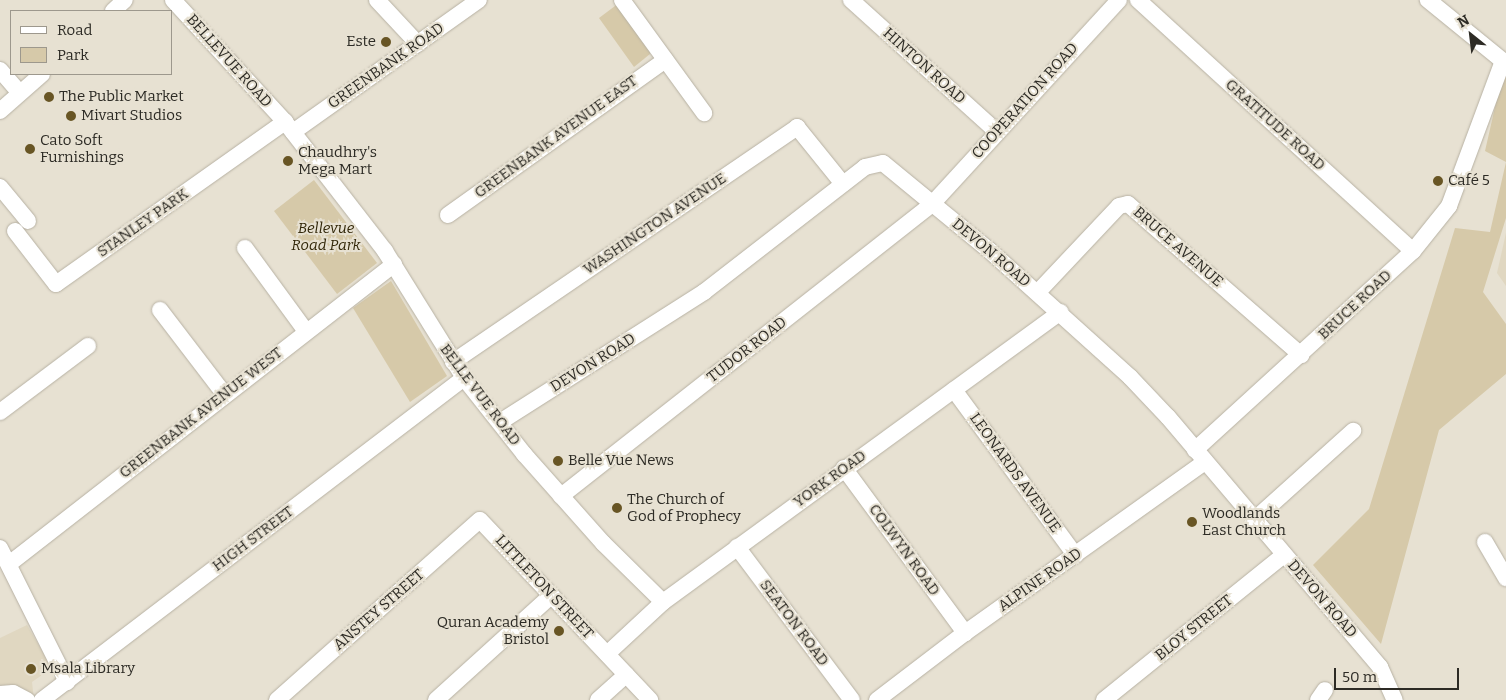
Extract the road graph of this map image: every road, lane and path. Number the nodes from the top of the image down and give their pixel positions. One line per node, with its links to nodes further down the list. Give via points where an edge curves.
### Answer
1 (125, 0): 10 (street)
2 (173, 0): 18 (street, BELLEVUE ROAD)
3 (377, 0): 11 (street)
4 (479, 0): 11 (street, GREENBANK ROAD)
5 (622, 0): 12 (street)
6 (851, 0): 19 (street, HINTON ROAD)
7 (1119, 0): 19 (street, COOPERATION ROAD)
8 (1138, 0): 25 (street, GRATITUDE ROAD)
9 (1428, 0): 25 (street, BRUCE ROAD, via 1503,61 1450,206)
10 (114, 10)
11 (418, 44): 18 (street, GREENBANK ROAD)
12 (665, 60): 17 (street); 23 (street, GREENBANK AVENUE EAST)
13 (0, 70): 15 (street)
14 (41, 75): 15 (street)
15 (20, 93): 16 (street)
16 (0, 111)
17 (704, 113)
18 (289, 127): 21 (street, STANLEY PARK, via 56,284); 26 (street, BELLE VUE ROAD)
19 (997, 132): 22 (street, COOPERATION ROAD)
20 (844, 184): 22 (street, DEVON ROAD, via 870,165 883,163); 33 (street, WASHINGTON AVENUE, via 797,127); 38 (street, DEVON ROAD, via 704,292)
21 (0, 187)
22 (933, 203): 27 (street, DEVON ROAD); 42 (street, TUDOR ROAD)
23 (448, 215)
24 (245, 248): 30 (street)
25 (1413, 250): 32 (street, BRUCE ROAD)
26 (394, 264): 30 (street, GREENBANK AVENUE WEST); 33 (street, BELLE VUE ROAD)
27 (1038, 292): 29 (street, DEVON ROAD); 32 (street, BRUCE AVENUE, via 1119,206 1128,204)
28 (160, 310): 36 (street)
29 (1060, 312): 35 (street, YORK ROAD); 40 (street, DEVON ROAD, via 1130,377)
30 (306, 330): 36 (street, GREENBANK AVENUE WEST)
31 (88, 346): 37 (street)
32 (1301, 355): 40 (street, BRUCE ROAD)
33 (453, 362): 34 (street, BELLE VUE ROAD)
34 (464, 378): 38 (street, BELLE VUE ROAD); 57 (street, HIGH STREET)
35 (954, 390): 41 (street, YORK ROAD); 48 (street, LEONARDS AVENUE)
36 (225, 395): 50 (street, GREENBANK AVENUE WEST)
37 (0, 412)
38 (500, 422): 42 (street, BELLE VUE ROAD)
39 (1353, 431): 44 (street, via 1333,440)
40 (1200, 456): 44 (street, DEVON ROAD); 48 (street, ALPINE ROAD)
41 (844, 468): 46 (street, YORK ROAD); 54 (street, COLWYN ROAD)
42 (561, 496): 53 (street, BELLE VUE ROAD)
43 (480, 520): 52 (street, LITTLETON STREET); 61 (street, ANSTEY STREET)
44 (1253, 521): 49 (street, DEVON ROAD)
45 (1485, 542): 51 (street)
46 (737, 547): 53 (street, YORK ROAD); 65 (street, SEATON ROAD)
47 (0, 548): 50 (street)
48 (1075, 555): 54 (street, ALPINE ROAD)
49 (1284, 555): 67 (street, BLOY STREET); 68 (street, DEVON ROAD, via 1380,667)
50 (9, 564): 57 (street)
51 (1506, 578)
52 (552, 595): 55 (street, LITTLETON STREET); 62 (street)
53 (662, 602): 55 (street, YORK ROAD)
54 (965, 632): 66 (street, ALPINE ROAD)
55 (607, 654): 56 (street, LITTLETON STREET)
56 (626, 675): 63 (street); 64 (street, LITTLETON STREET)
57 (67, 682): 60 (street, HIGH STREET)
58 (0, 694): 59 (street, via 13,693)
59 (27, 700)
60 (42, 700)
61 (277, 700)
62 (436, 700)
63 (598, 700)
64 (650, 700)
65 (852, 700)
66 (877, 700)
67 (1104, 700)
68 (1395, 700)

